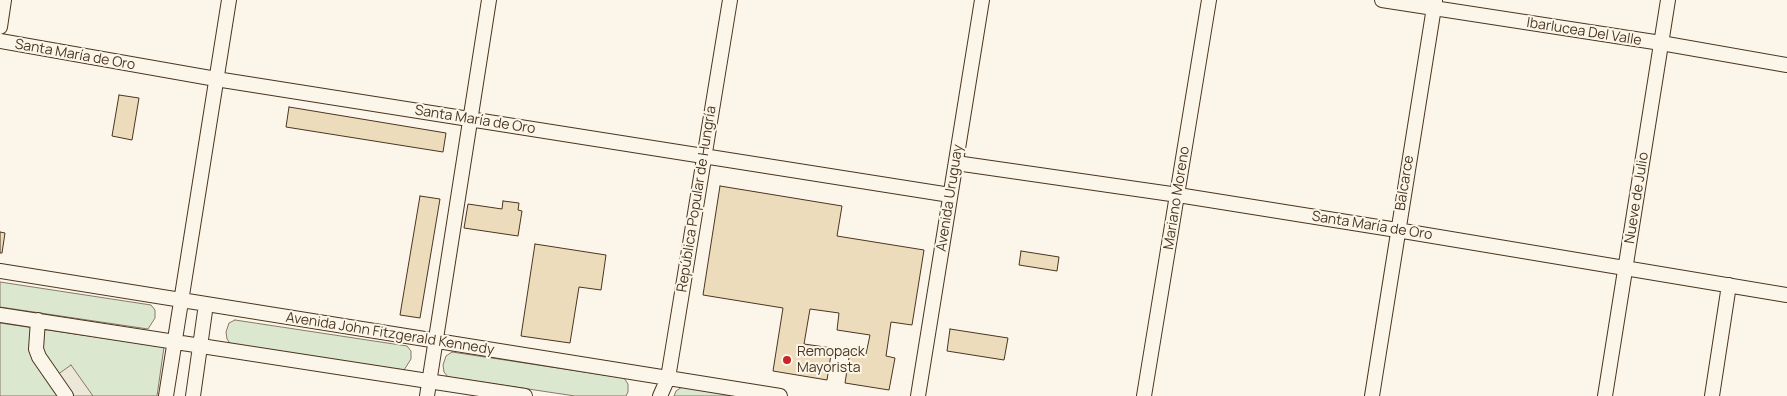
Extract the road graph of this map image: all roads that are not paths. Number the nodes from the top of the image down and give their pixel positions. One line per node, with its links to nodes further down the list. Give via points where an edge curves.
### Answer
1 (4, 0): 10 (street)
2 (229, 0): 14 (street)
3 (489, 0): 15 (street)
4 (730, 0): 16 (street, República Popular de Hungría)
5 (982, 0): 17 (street, Avenida Uruguay)
6 (1209, 0): 19 (street, Mariano Moreno)
7 (1382, 0): 9 (street, Ibarlucea Del Valle)
8 (1668, 0): 12 (street, Nueve de Julio)
9 (1434, 4): 12 (street, Ibarlucea Del Valle); 20 (street, Balcarce)
10 (0, 27)
11 (0, 42): 14 (street, Santa María de Oro)
12 (1661, 44): 13 (street, Ibarlucea Del Valle); 21 (street, Nueve de Julio)
13 (1787, 65)
14 (216, 79): 15 (street, Santa María de Oro); 25 (street)
15 (470, 119): 16 (street, Santa María de Oro); 29 (street)
16 (704, 156): 18 (street, Santa María de Oro); 32 (street, República Popular de Hungría)
17 (956, 163): 18 (street, Avenida Uruguay); 19 (street, Santa María de Oro)
18 (950, 195): 41 (street, Avenida Uruguay)
19 (1178, 195): 20 (street, Santa María de Oro); 42 (street, Mariano Moreno)
20 (1397, 230): 21 (street, Santa María de Oro); 43 (street, Balcarce)
21 (1626, 267): 23 (street, Santa María de Oro); 44 (street, Nueve de Julio)
22 (0, 271): 25 (street, Avenida John Fitzgerald Kennedy)
23 (1730, 285): 24 (street, Santa María de Oro); 45 (street)
24 (1787, 295)
25 (182, 300): 26 (street, Avenida John Fitzgerald Kennedy); 30 (street)
26 (206, 304): 29 (street, Avenida John Fitzgerald Kennedy); 31 (street)
27 (0, 315): 28 (street)
28 (38, 320): 30 (street); 34 (street, via 36,349 39,358)
29 (436, 341): 32 (street, Avenida John Fitzgerald Kennedy); 33 (street)
30 (174, 342): 31 (street); 35 (street)
31 (200, 346): 33 (street); 36 (street)
32 (668, 378): 39 (street, República Popular de Hungría); 40 (street, Avenida John Fitzgerald Kennedy)
33 (429, 381): 37 (street); 38 (street)
34 (66, 396)
35 (166, 396)
36 (193, 396)
37 (427, 396)
38 (524, 396)
39 (660, 396)
40 (780, 396)
41 (918, 396)
42 (1144, 396)
43 (1372, 396)
44 (1605, 396)
45 (1712, 396)

